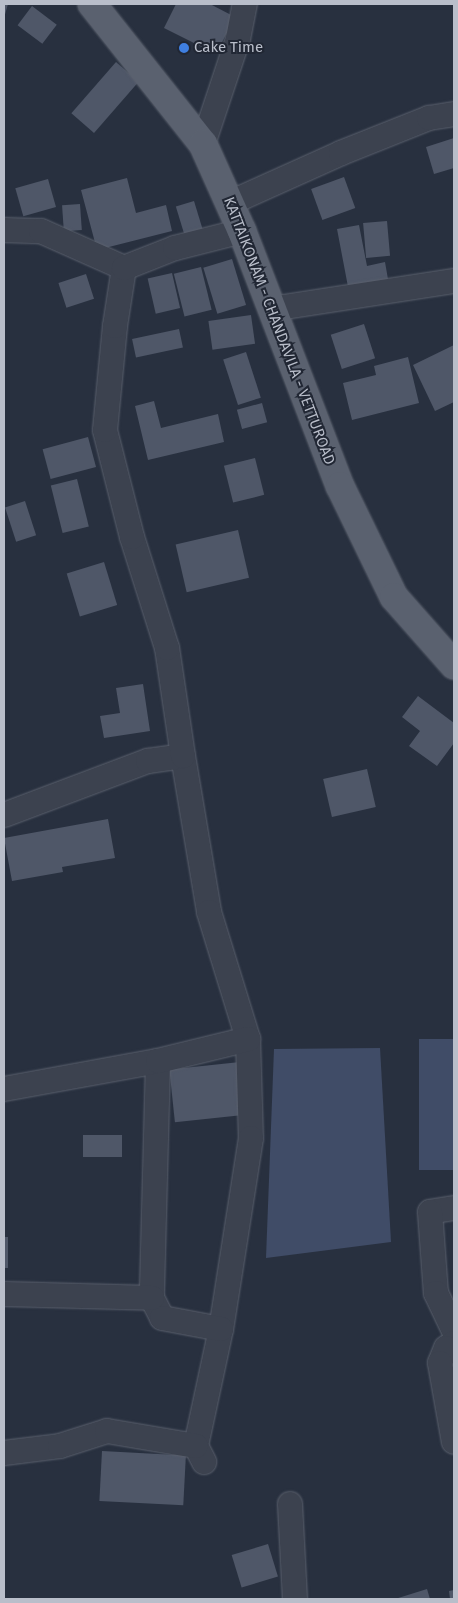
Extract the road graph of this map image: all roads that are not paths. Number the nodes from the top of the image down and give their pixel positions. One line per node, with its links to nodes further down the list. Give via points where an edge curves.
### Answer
1 (92, 4): 4 (main road, KATTAIKONAM - CHANDAVILA - VETTUROAD)
2 (245, 4): 4 (street, via 238,38)
3 (454, 114): 5 (street, via 429,118)
4 (203, 144): 5 (main road, KATTAIKONAM - CHANDAVILA - VETTUROAD)
5 (230, 203): 7 (main road, KATTAIKONAM - CHANDAVILA - VETTUROAD)
6 (4, 230): 8 (street, via 41,231)
7 (242, 231): 8 (street, via 175,248); 10 (main road, KATTAIKONAM - CHANDAVILA - VETTUROAD)
8 (124, 268): 12 (street, via 105,430 132,536 167,648)
9 (454, 281): 10 (street)
10 (271, 309): 11 (main road, KATTAIKONAM - CHANDAVILA - VETTUROAD, via 340,486 394,596)
11 (454, 665)
12 (182, 756): 13 (street, via 148,761); 14 (street, via 209,912)
13 (4, 815)
14 (248, 1039): 15 (street); 20 (street, via 251,1138)
15 (158, 1060): 16 (street); 19 (street)
16 (4, 1089)
17 (454, 1208): 21 (street, via 430,1212 436,1293)
18 (4, 1294): 19 (street)
19 (152, 1298): 20 (street, via 162,1318)
20 (221, 1329): 24 (street, via 200,1454 107,1431 60,1446)
21 (454, 1331)
22 (454, 1343): 23 (street, via 446,1348 440,1363)
23 (454, 1442)
24 (4, 1453)
25 (290, 1504): 26 (street)
26 (295, 1599)

